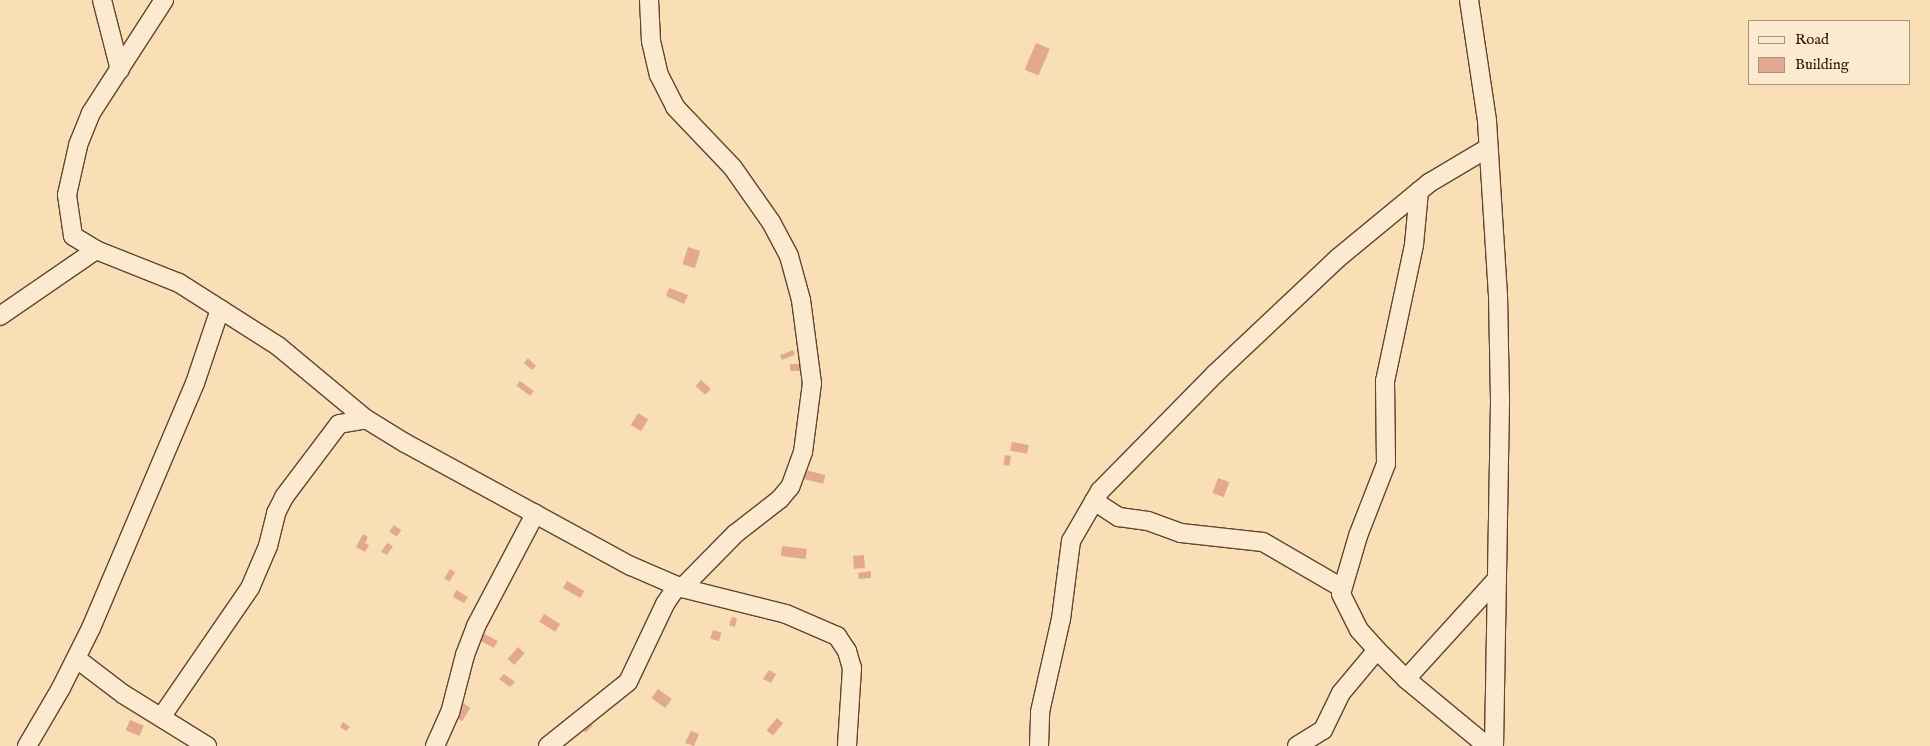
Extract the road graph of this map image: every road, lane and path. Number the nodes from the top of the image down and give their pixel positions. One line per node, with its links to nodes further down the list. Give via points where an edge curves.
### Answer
1 (102, 0): 5 (street)
2 (164, 0): 5 (street)
3 (649, 0): 15 (street, via 655,58 674,107 733,168 771,222 788,256 802,300 812,383 803,452 790,486 780,499 735,534)
4 (1469, 0): 6 (street)
5 (120, 70): 8 (street, via 91,113 74,159 67,195 73,236)
6 (1488, 148): 7 (street, via 1460,162); 14 (street, via 1499,305)
7 (1419, 191): 12 (street, via 1338,258 1242,348 1174,414); 16 (street, via 1414,245 1385,380 1386,464)
8 (96, 250): 9 (street, via 179,283); 10 (street)
9 (220, 309): 11 (street, via 278,346); 18 (street, via 195,382)
10 (0, 316)
11 (366, 418): 13 (street, via 405,444); 20 (street, via 339,424 284,497 250,588)
12 (1094, 501): 16 (street, via 1119,517 1148,521 1181,533 1263,542); 26 (street, via 1071,541 1061,619 1040,712)
13 (535, 514): 15 (street, via 631,566); 23 (street, via 476,626 464,655 450,713)
14 (1497, 579): 19 (street); 29 (street)
15 (680, 587): 24 (street, via 665,604 628,682); 25 (street, via 786,614 837,636 847,651 852,668)
16 (1342, 588): 17 (street, via 1348,611)
17 (1377, 650): 19 (street); 27 (street, via 1341,694 1323,730)
18 (77, 659): 20 (street, via 123,694); 21 (street)
19 (1406, 679): 28 (street)
20 (162, 716): 22 (street)
21 (26, 746)
22 (207, 746)
23 (435, 746)
24 (548, 746)
25 (847, 746)
26 (1039, 746)
27 (1297, 746)
28 (1488, 746)
29 (1494, 746)

